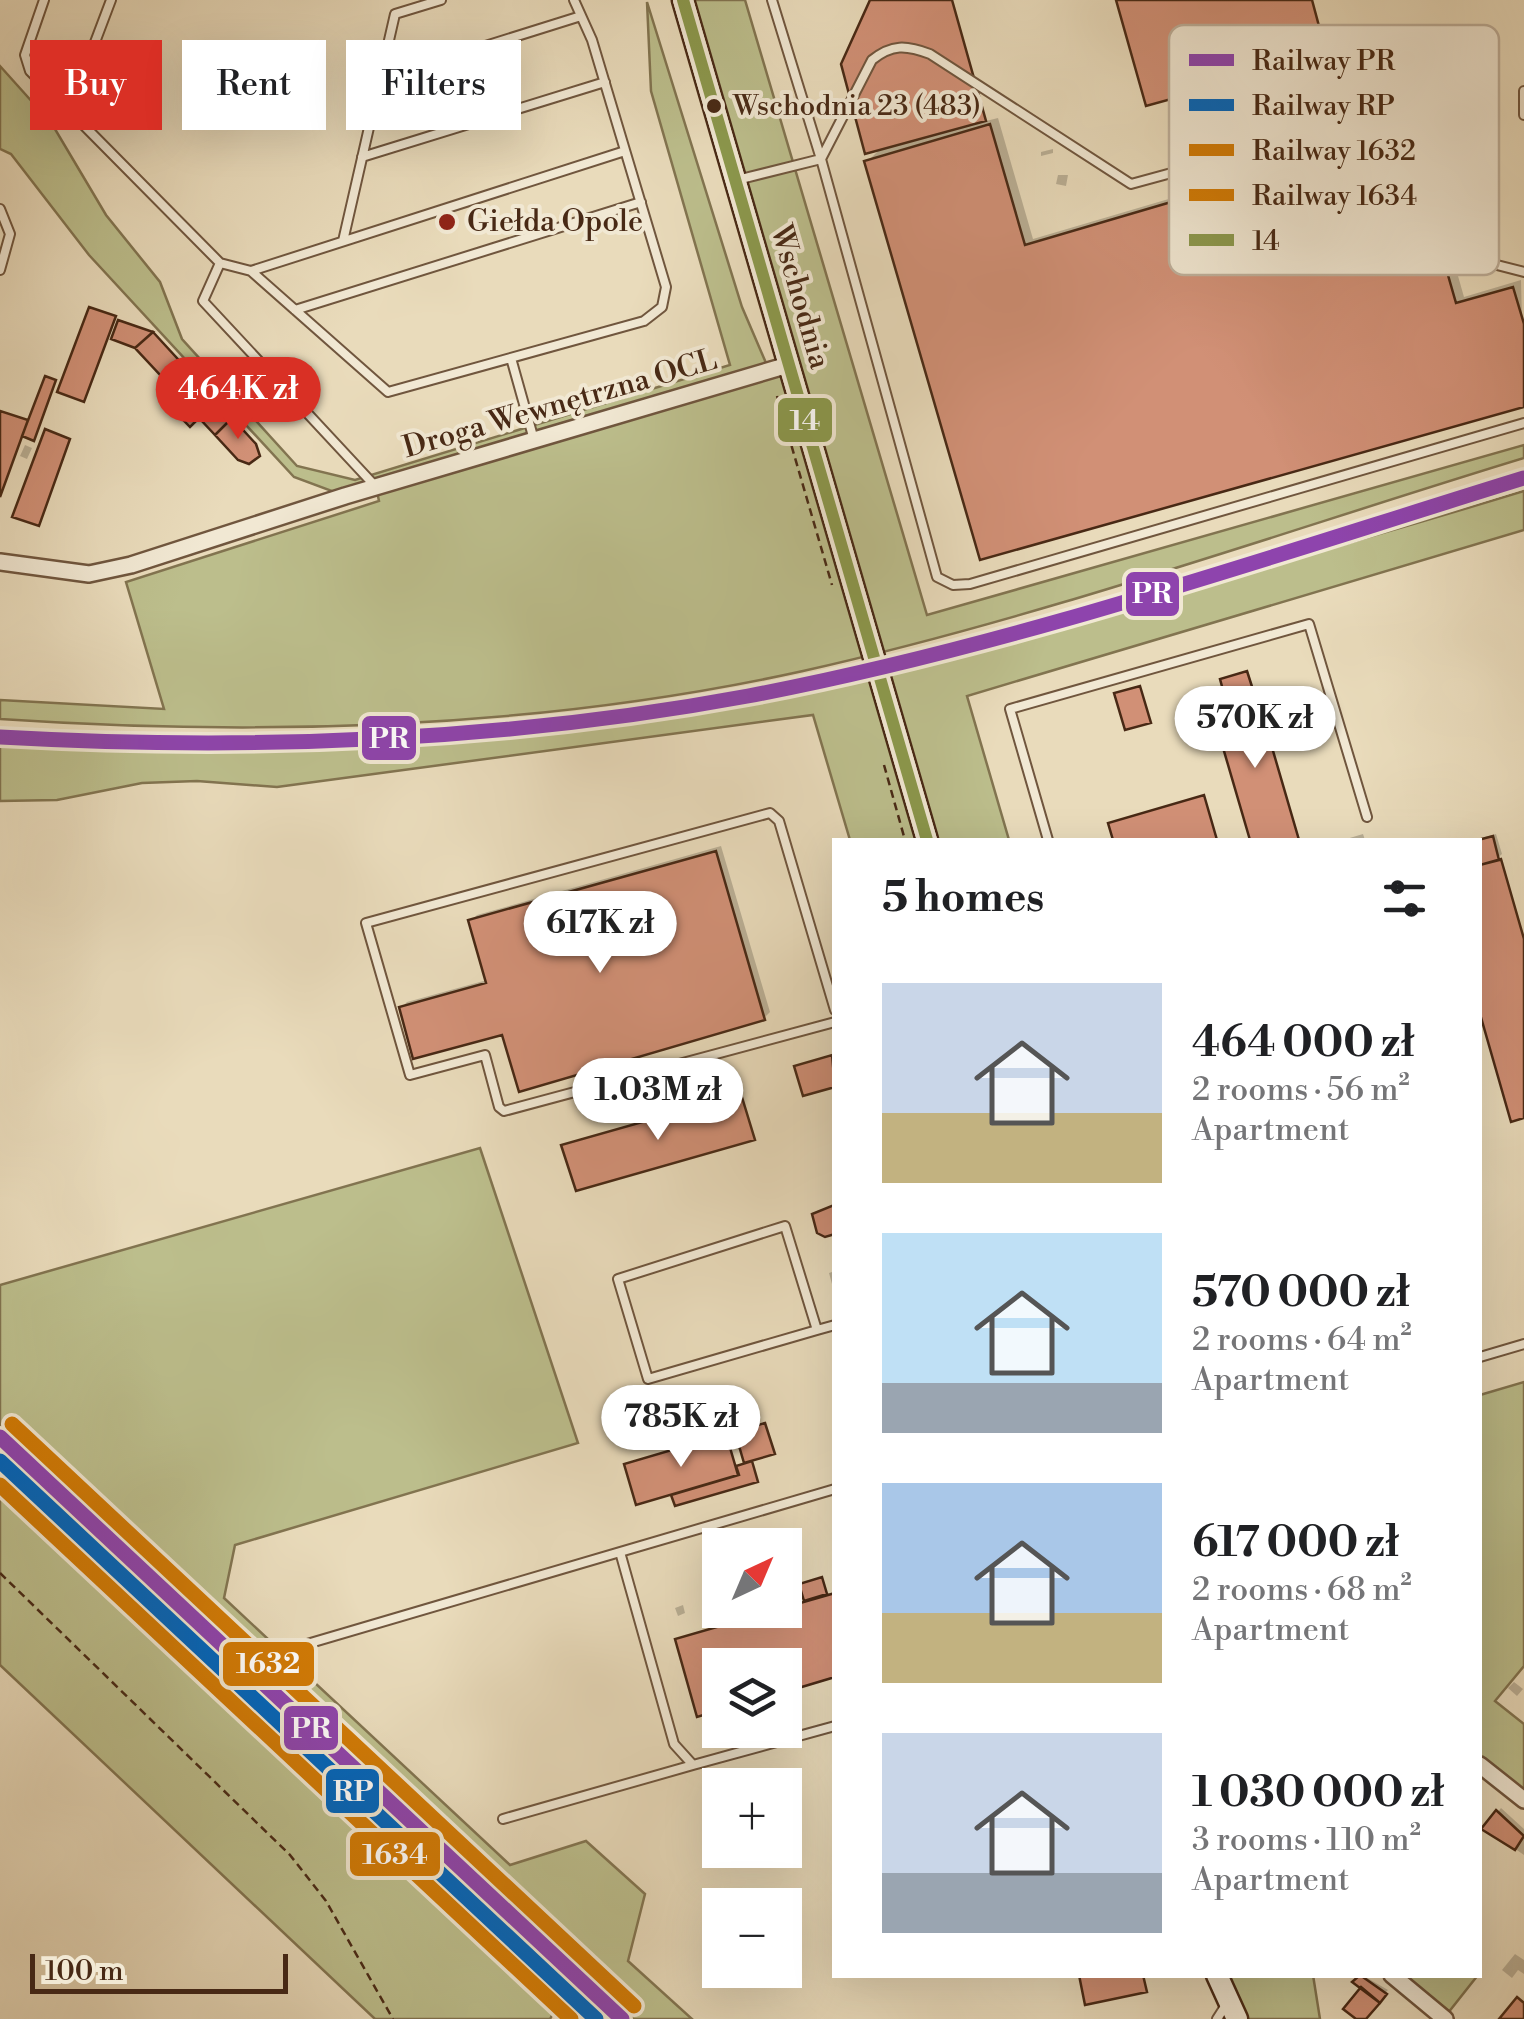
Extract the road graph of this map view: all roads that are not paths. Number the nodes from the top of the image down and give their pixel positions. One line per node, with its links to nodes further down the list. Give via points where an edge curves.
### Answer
1 (44, 0): 8 (lane)
2 (111, 0): 9 (lane)
3 (441, 0): 10 (lane, via 396,14)
4 (574, 0): 7 (lane)
5 (683, 0): 23 (street, Wschodnia)
6 (772, 0): 21 (lane)
7 (581, 16): 11 (lane); 14 (lane)
8 (31, 40)
9 (96, 40)
10 (390, 40)
11 (504, 40)
12 (30, 42): 13 (lane)
13 (30, 71)
14 (604, 82): 19 (lane); 20 (lane)
15 (1524, 91): 16 (lane)
16 (1524, 115)
17 (89, 130): 27 (lane)
18 (368, 130): 20 (lane)
19 (626, 151): 24 (lane); 26 (lane)
20 (362, 157): 26 (lane)
21 (821, 159): 22 (lane, via 872,60 886,48 908,46 1132,184); 23 (lane); 35 (lane, via 937,577 954,585)
22 (1169, 174)
23 (737, 180): 34 (street, Wschodnia)
24 (641, 202): 32 (lane); 33 (lane, via 666,287 662,307 644,322)
25 (0, 209): 29 (lane, via 10,234)
26 (343, 241): 30 (lane)
27 (220, 263): 30 (lane); 37 (lane, via 203,301)
28 (1499, 266): 31 (lane)
29 (0, 270)
30 (251, 271): 32 (lane)
31 (1524, 272)
32 (295, 310): 33 (lane, via 388,392)
33 (511, 358): 36 (lane)
34 (788, 365): 36 (street, Droga Wewnętrzna OCL); 40 (street, Wschodnia)
35 (1524, 423)
36 (534, 440): 37 (street, Droga Wewnętrzna OCL)
37 (376, 487): 38 (street, Droga Wewnętrzna OCL, via 89,574)
38 (0, 562)
39 (1367, 816): 41 (lane, via 1309,624 1010,708)
40 (926, 838)
41 (1047, 838)
42 (832, 1000): 43 (lane, via 779,821 770,813 366,923 410,1074 485,1055 504,1111)
43 (832, 1023)
44 (832, 1326): 45 (lane)
45 (817, 1330): 45 (lane, via 648,1379 618,1279 786,1226)
46 (1524, 1344): 47 (lane)
47 (1482, 1356)
48 (832, 1490): 49 (lane)
49 (620, 1552): 50 (lane); 52 (lane, via 674,1744)
50 (307, 1644)
51 (832, 1727): 52 (lane)
52 (693, 1765): 55 (lane)
53 (1482, 1768): 54 (street)
54 (1524, 1800)
55 (503, 1818)
56 (1217, 1978): 58 (street)
57 (1396, 1978): 59 (street)
58 (1227, 2013)
59 (1445, 2019)

